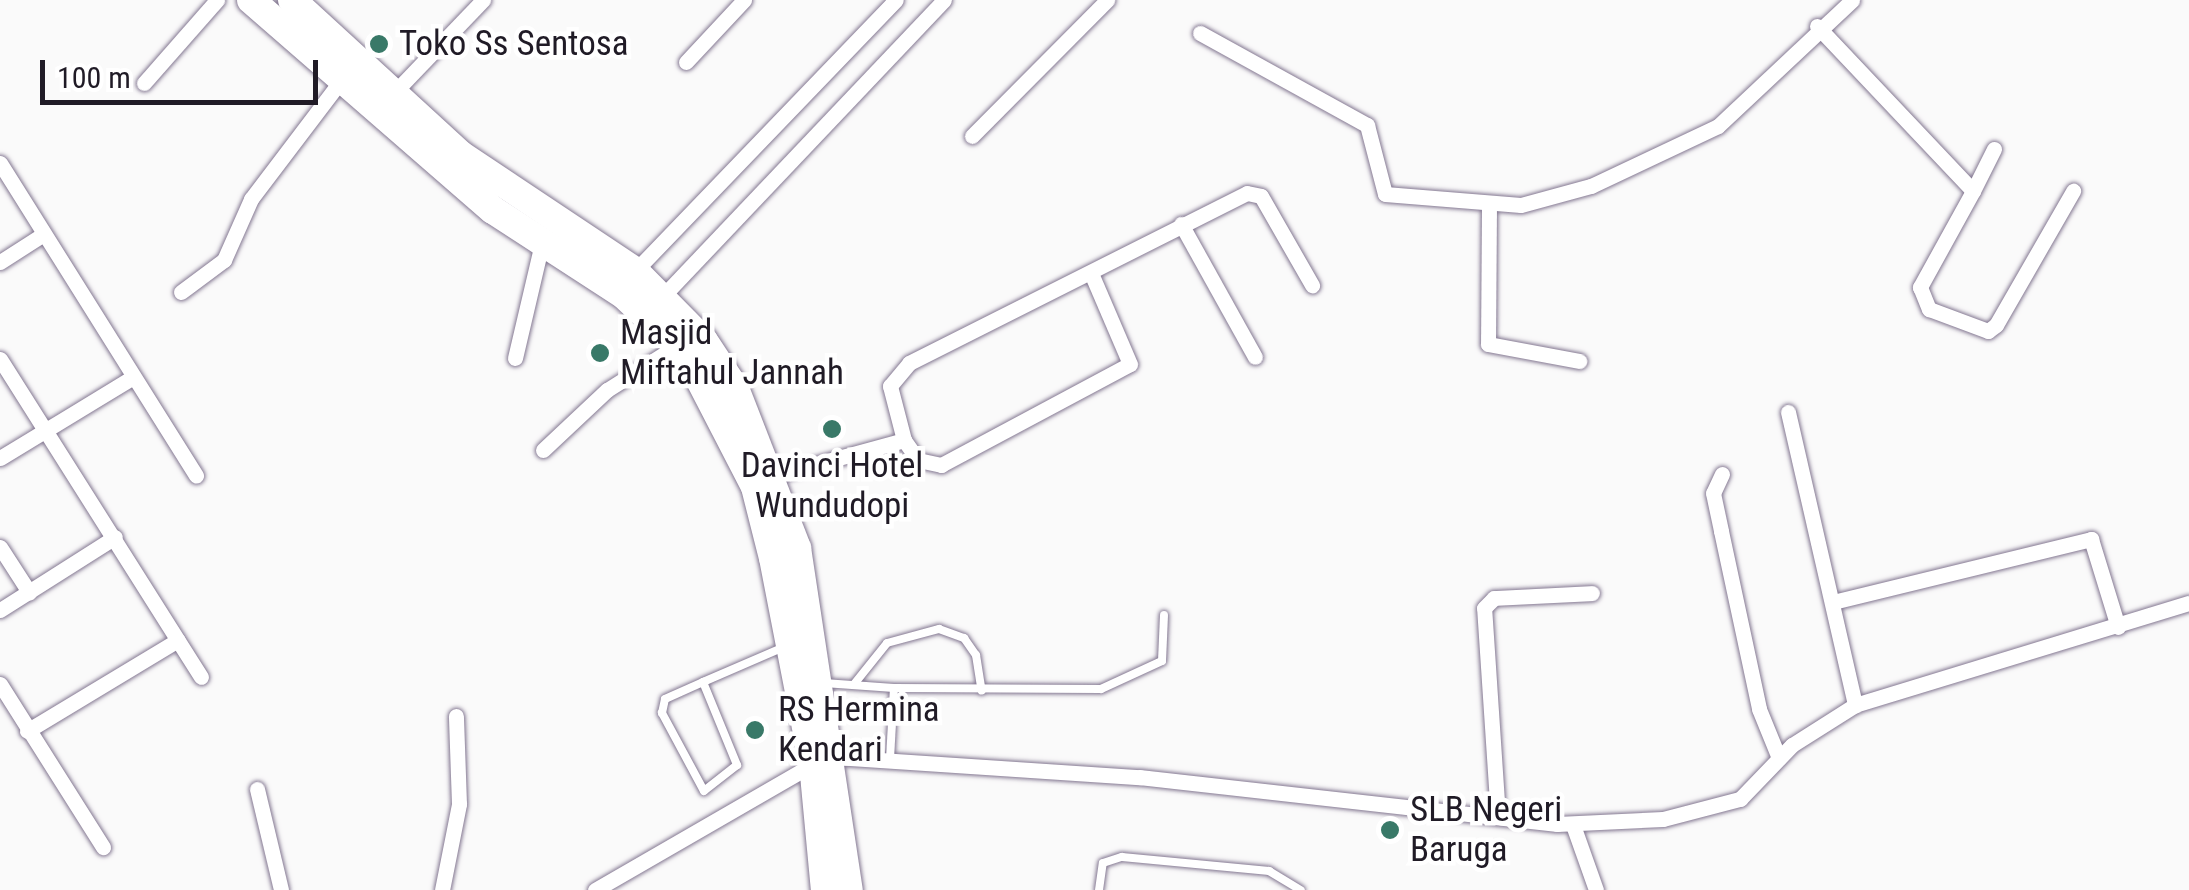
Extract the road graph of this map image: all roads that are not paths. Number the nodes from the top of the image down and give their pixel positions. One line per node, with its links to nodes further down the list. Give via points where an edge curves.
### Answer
1 (217, 0): 14 (street)
2 (251, 0): 13 (highway)
3 (292, 0): 15 (highway)
4 (483, 0): 15 (street)
5 (744, 0): 12 (street)
6 (896, 0): 26 (street)
7 (944, 0): 30 (street)
8 (1107, 0): 16 (street)
9 (1852, 0): 10 (street)
10 (1817, 26): 20 (street); 21 (street, via 1718,126 1569,194)
11 (1200, 33): 21 (street, via 1367,125 1385,194)
12 (686, 62)
13 (342, 79): 15 (highway); 29 (street, via 251,199 224,260)
14 (144, 83)
15 (385, 102): 24 (highway); 26 (highway)
16 (972, 136)
17 (1994, 149): 20 (street)
18 (0, 163): 23 (street)
19 (2073, 190): 20 (street, via 1988,332 1920,302)
20 (1973, 192)
21 (1489, 205): 35 (street, via 1488,344)
22 (1181, 224): 27 (street); 28 (street, via 1258,194); 32 (street)
23 (42, 235): 25 (street); 36 (street)
24 (542, 243): 31 (highway, via 624,295); 33 (street)
25 (0, 262)
26 (636, 271): 30 (highway)
27 (1091, 273): 39 (street, via 896,374 889,399); 39 (street, via 1130,364 940,465 918,460)
28 (1312, 285)
29 (181, 292)
30 (663, 296): 43 (highway, via 735,388)
31 (678, 346): 40 (street, via 607,390); 55 (highway, via 755,487)
32 (1255, 357)
33 (515, 358)
34 (0, 359): 38 (street)
35 (1579, 360)
36 (130, 379): 38 (street); 44 (street)
37 (1788, 412): 49 (street)
38 (45, 432): 41 (street); 45 (street)
39 (904, 440): 43 (street)
40 (543, 450)
41 (0, 458)
42 (1722, 474): 66 (street, via 1713,493 1760,709)
43 (776, 475): 58 (highway)
44 (196, 476)
45 (115, 537): 47 (street); 54 (street)
46 (0, 547): 47 (street)
47 (29, 592): 51 (street)
48 (1592, 593): 70 (street, via 1494,598 1484,608)
49 (1833, 602): 53 (street, via 2092,538); 63 (street)
50 (2189, 603): 53 (street)
51 (0, 610)
52 (1164, 614): 62 (lane, via 1162,661 1143,676 1101,689)
53 (2118, 627): 63 (street)
54 (178, 640): 56 (street); 65 (street)
55 (792, 644): 57 (lane); 68 (highway)
56 (201, 677)
57 (704, 682): 57 (lane, via 666,698 662,713 704,791 737,765)
58 (824, 683): 60 (lane); 68 (highway)
59 (0, 684): 65 (street)
60 (855, 684): 61 (lane); 62 (lane, via 887,642 940,629 964,638 976,655)
61 (894, 688): 62 (lane); 67 (lane)
62 (982, 691)
63 (1855, 705): 66 (street)
64 (456, 716): 74 (street, via 458,804)
65 (27, 731): 72 (street)
66 (1780, 758): 71 (street, via 1760,785 1724,807)
67 (890, 759): 68 (street); 70 (street)
68 (824, 761): 75 (street); 76 (highway); 77 (highway)
69 (257, 789): 73 (street)
70 (1498, 817): 71 (street)
71 (1573, 825): 80 (street)
72 (103, 847)
73 (281, 890)
74 (442, 890)
75 (594, 890)
76 (825, 890)
77 (849, 890)
78 (1099, 890): 79 (lane, via 1104,863 1117,857 1269,871)
79 (1301, 890)
80 (1596, 890)

